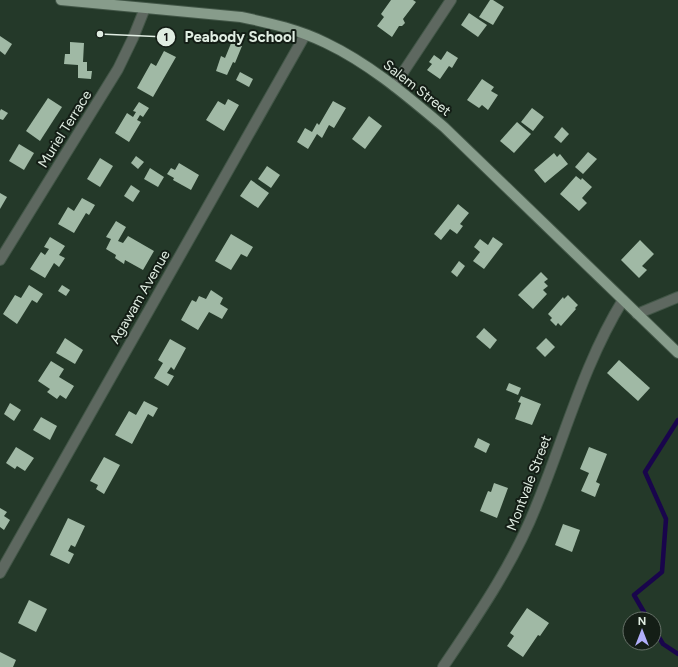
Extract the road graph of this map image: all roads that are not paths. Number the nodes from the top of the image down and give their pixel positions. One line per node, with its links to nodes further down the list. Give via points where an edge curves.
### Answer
1 (61, 0): 3 (main road, Salem Street)
2 (451, 0): 5 (street)
3 (145, 8): 4 (main road, Salem Street, via 241,17); 6 (street, Muriel Terrace, via 118,69)
4 (305, 35): 5 (main road, Salem Street, via 326,43 358,61); 11 (street, Agawam Avenue)
5 (394, 86): 8 (main road, Salem Street, via 444,127)
6 (0, 260)
7 (678, 297): 9 (street)
8 (623, 300): 9 (main road, Salem Street); 12 (street, Montvale Street, via 602,337 519,547)
9 (637, 314): 10 (main road, Salem Street)
10 (678, 353)
11 (0, 573)
12 (443, 667)

